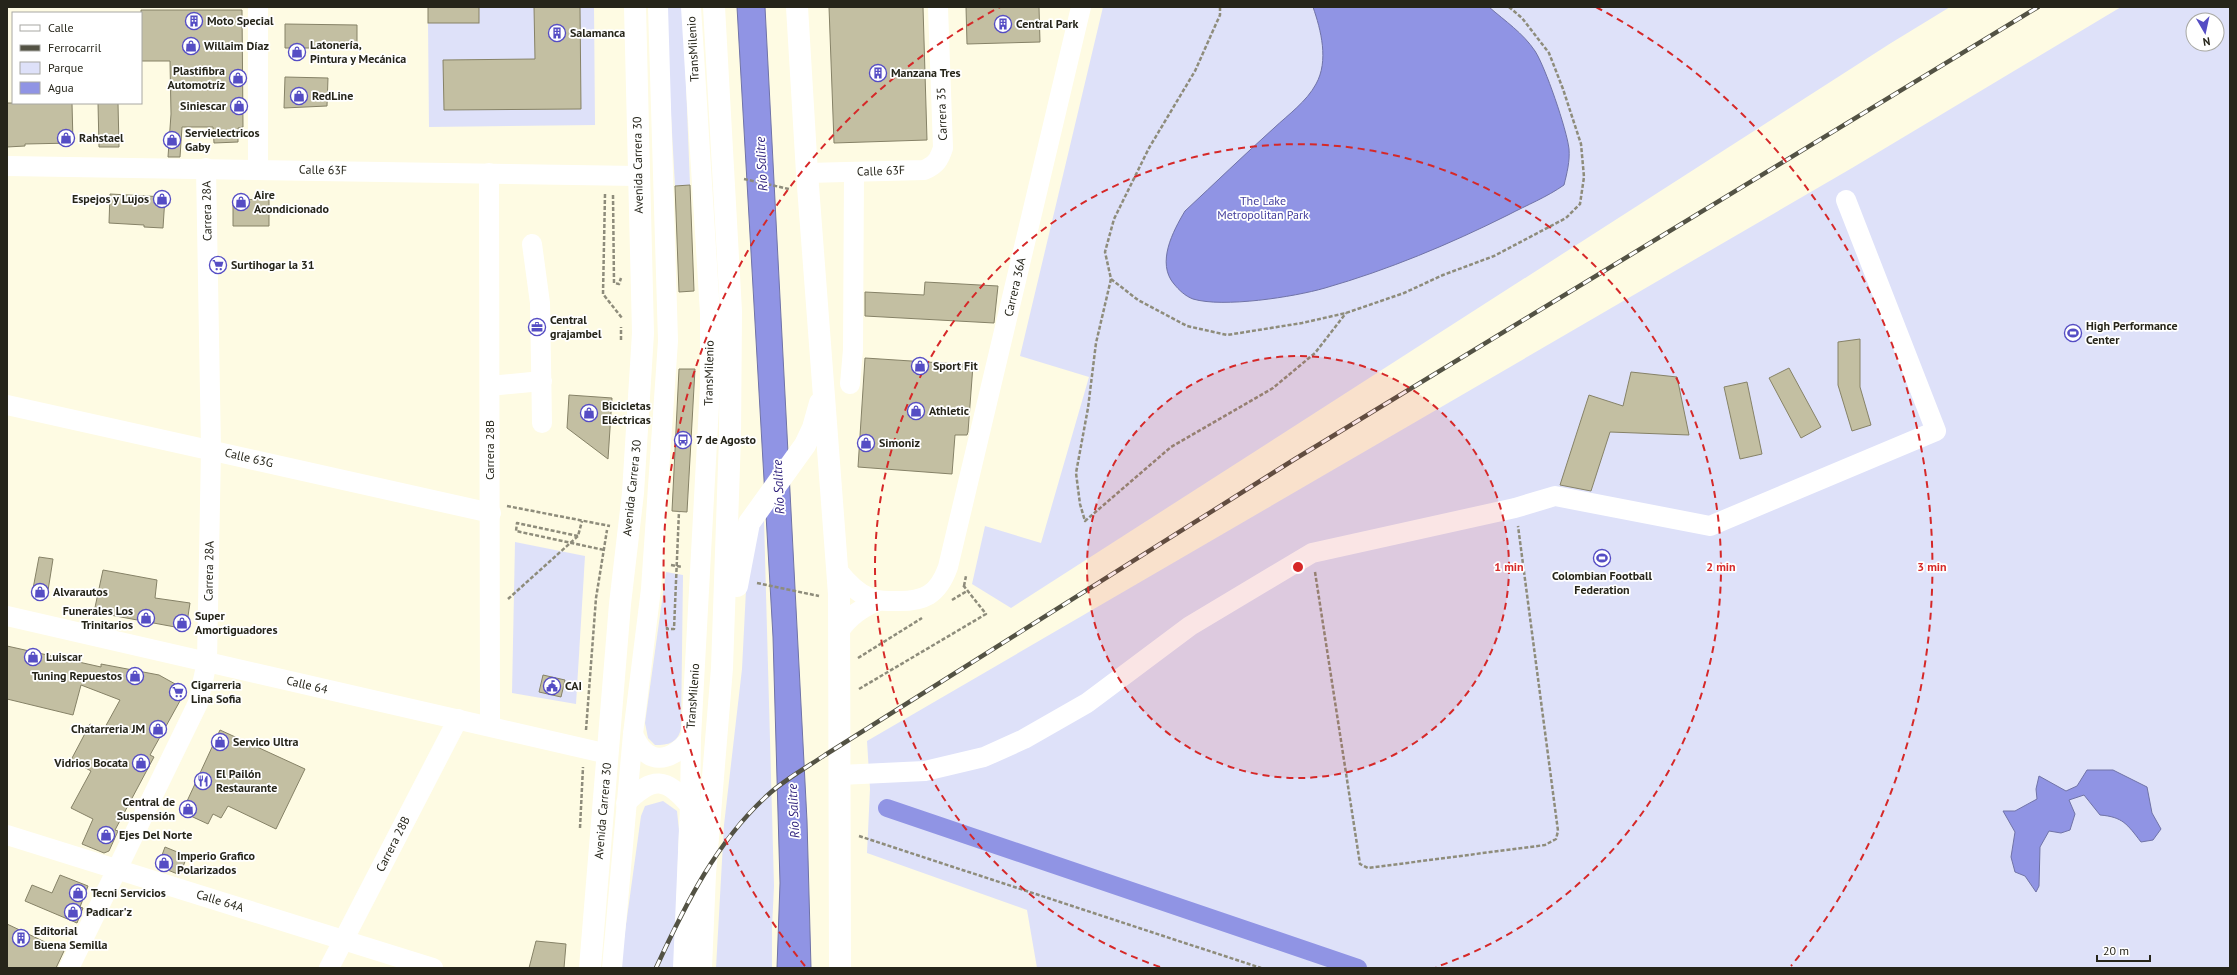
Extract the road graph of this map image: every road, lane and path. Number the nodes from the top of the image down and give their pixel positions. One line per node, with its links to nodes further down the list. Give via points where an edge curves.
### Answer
1 (258, 7): 14 (street)
2 (635, 7): 19 (highway, Avenida Carrera 30)
3 (658, 7): 61 (street, via 668,341 651,589)
4 (691, 7): 62 (street, TransMilenio, via 710,320 709,395)
5 (714, 7): 57 (highway, via 731,311 730,437)
6 (797, 7): 17 (highway)
7 (938, 7): 11 (street, Carrera 35)
8 (1081, 7): 44 (street, Carrera 36A)
9 (1220, 7): 24 (path, via 1220,15 1195,71 1149,148 1114,219 1105,252)
10 (1508, 7): 25 (path, via 1522,18 1549,54 1563,89 1581,144 1584,177 1580,204 1566,218 1494,256 1404,293)
11 (943, 148): 15 (street, Calle 63F, via 939,160 924,170)
12 (7, 166): 13 (street, Calle 63F)
13 (206, 168): 14 (street, Calle 63F); 33 (street, Carrera 28A)
14 (258, 169): 16 (street, Calle 63F)
15 (854, 172): 17 (street, Calle 63F); 28 (street, via 854,335)
16 (489, 173): 18 (street, Calle 63F); 30 (street, Carrera 28B)
17 (807, 173): 29 (highway)
18 (612, 176): 19 (street, Calle 63F); 26 (path, via 605,194 603,294 622,316)
19 (638, 176): 39 (highway, Avenida Carrera 30, via 643,333 638,431)
20 (1846, 200): 35 (street, via 1936,432 1710,526 1555,496)
21 (613, 209): 23 (path, via 614,283 619,284)
22 (532, 244): 27 (street, via 540,303)
23 (621, 273)
24 (1111, 279): 25 (path, via 1138,300 1187,326 1227,335 1302,324); 25 (path, via 1096,343 1076,473 1084,521 1171,447 1273,388 1315,353)
25 (1346, 313)
26 (621, 346)
27 (542, 381): 30 (street); 32 (street)
28 (850, 384)
29 (824, 385): 45 (highway); 57 (highway, via 813,428 805,445 756,511 745,535)
30 (490, 386): 34 (street, Carrera 28B)
31 (7, 405): 33 (street, Calle 63G)
32 (542, 423)
33 (211, 449): 34 (street, Calle 63G); 56 (street, Carrera 28A)
34 (491, 508): 38 (path); 50 (street, Carrera 28B)
35 (1515, 508): 42 (street); 42 (path, via 1558,831 1556,839 1546,845 1368,868 1360,864)
36 (679, 511): 53 (path, via 674,629 667,629)
37 (608, 519): 39 (path)
38 (582, 521): 39 (path); 41 (path)
39 (618, 528): 63 (path, via 596,598); 64 (highway, Avenida Carrera 30)
40 (516, 531): 41 (path, via 517,523)
41 (578, 536): 50 (path)
42 (1312, 553): 65 (street, via 1190,626 1087,703 1024,739 984,757 925,771)
43 (670, 565): 46 (path)
44 (948, 567): 47 (path); 48 (street, Carrera 36A, via 944,580 934,592 924,597 911,602)
45 (838, 571): 48 (street, via 867,597); 54 (highway)
46 (670, 572)
47 (967, 591): 49 (path); 58 (path, via 986,614)
48 (878, 601): 54 (street, via 854,614)
49 (946, 604)
50 (490, 615): 60 (street, Carrera 28B)
51 (7, 616): 56 (street, Calle 64)
52 (923, 618): 55 (path)
53 (667, 622)
54 (839, 631): 65 (highway)
55 (854, 660)
56 (207, 662): 59 (street, Calle 64); 71 (street, Carrera 28A, via 198,703)
57 (722, 668): 79 (highway, via 705,874)
58 (854, 692)
59 (458, 719): 60 (street, Calle 64); 72 (street, Carrera 28B)
60 (490, 726): 63 (street, Calle 64)
61 (633, 734): 62 (street, TransMilenio, via 639,747 649,755 661,759 671,757 682,749); 66 (street)
62 (690, 738): 67 (street, TransMilenio)
63 (584, 748): 64 (street, Calle 64); 68 (path)
64 (608, 754): 76 (highway, Avenida Carrera 30)
65 (840, 775): 80 (highway)
66 (626, 803): 67 (street, via 648,785 669,784); 77 (street)
67 (690, 806): 78 (street, TransMilenio)
68 (580, 829)
69 (852, 834): 81 (path)
70 (7, 835): 71 (street, Calle 64A)
71 (117, 869): 72 (street, Calle 64A); 73 (street, Carrera 28A)
72 (343, 940): 74 (street, Carrera 28B); 75 (street, Calle 64A)
73 (69, 968)
74 (329, 968)
75 (433, 968)
76 (590, 968)
77 (612, 968)
78 (683, 968)
79 (701, 968)
80 (840, 968)
81 (1261, 968)

